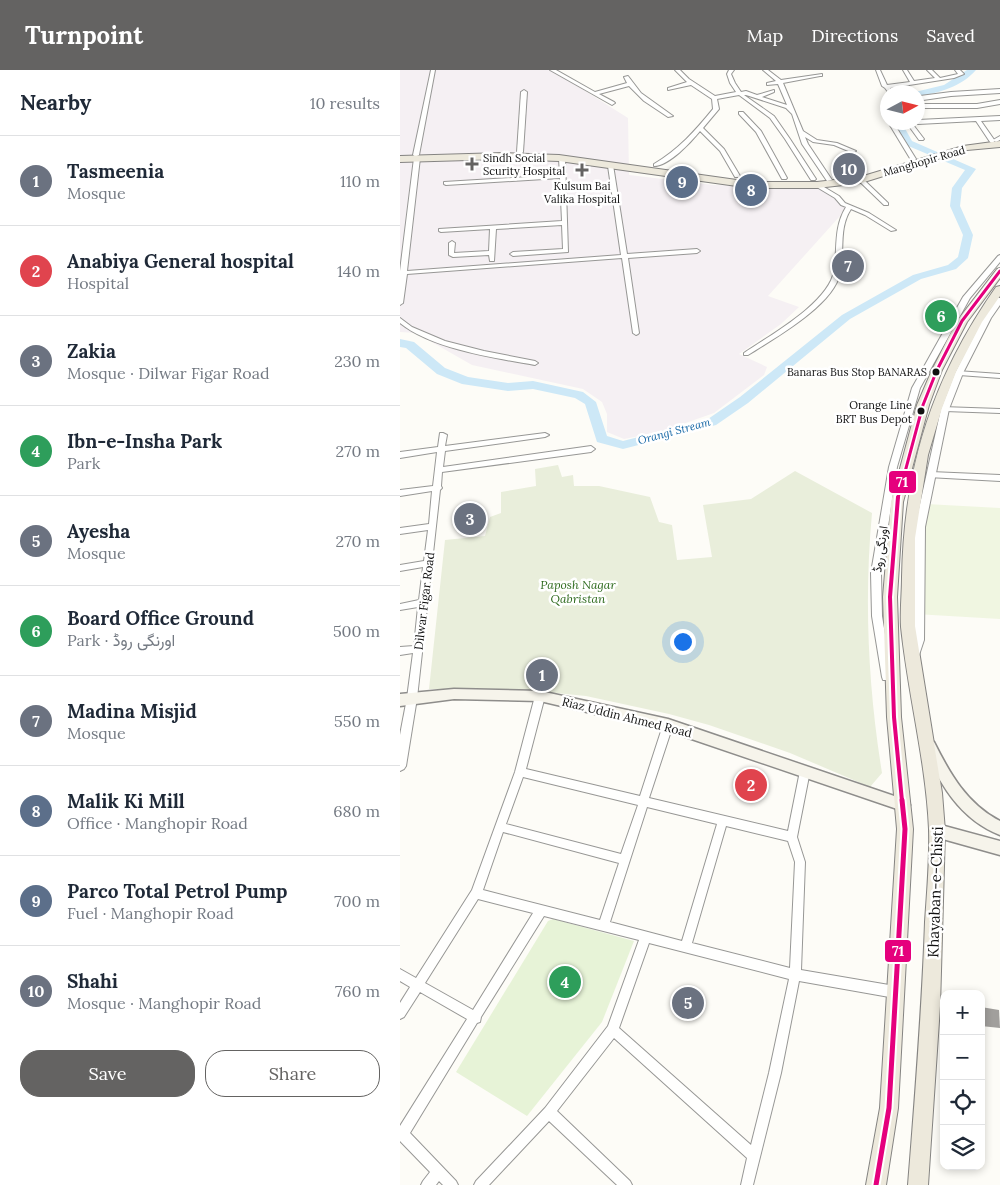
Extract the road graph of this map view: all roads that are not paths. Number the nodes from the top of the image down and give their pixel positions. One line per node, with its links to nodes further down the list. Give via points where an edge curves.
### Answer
1 (434, 70): 49 (street)
2 (552, 70): 26 (street)
3 (677, 70): 16 (street)
4 (732, 70): 27 (street, via 729,74)
5 (765, 70): 15 (street)
6 (878, 70): 20 (street)
7 (905, 70): 17 (street)
8 (929, 70): 14 (street)
9 (944, 70): 13 (street)
10 (957, 70): 13 (street, via 962,74)
11 (820, 75): 15 (street)
12 (626, 77): 18 (street)
13 (954, 77): 14 (street)
14 (938, 79): 17 (street)
15 (780, 82): 19 (street); 34 (street)
16 (691, 83): 22 (street); 30 (street)
17 (913, 83): 21 (street)
18 (630, 84): 26 (street); 36 (street)
19 (769, 84)
20 (884, 85)
21 (900, 85)
22 (670, 89)
23 (772, 91): 28 (street)
24 (1000, 91): 29 (street)
25 (524, 92): 47 (street)
26 (595, 93): 32 (street)
27 (739, 94): 28 (street); 30 (street); 61 (street, via 772,117)
28 (757, 97): 34 (street)
29 (925, 97)
30 (714, 98): 40 (street, via 716,109)
31 (1000, 102): 33 (street, via 977,106)
32 (612, 103)
33 (925, 106)
34 (791, 109): 43 (street)
35 (741, 112): 58 (street, via 758,130)
36 (670, 116)
37 (1000, 118): 38 (street)
38 (977, 119): 39 (street); 45 (street)
39 (925, 122)
40 (700, 128): 53 (street); 57 (street, via 722,150)
41 (895, 130): 52 (street)
42 (914, 130): 44 (street)
43 (800, 132): 46 (street, via 820,143); 59 (street)
44 (921, 139)
45 (998, 141): 52 (main road, Manghopir Road)
46 (854, 151)
47 (520, 152): 49 (main road, Manghopir Road); 55 (main road, Manghopir Road, via 599,156)
48 (400, 155): 49 (main road, Manghopir Road)
49 (416, 157): 50 (main road, Manghopir Road); 51 (main road, Manghopir Road); 75 (street)
50 (400, 159)
51 (562, 159): 54 (main road, Manghopir Road); 56 (street)
52 (915, 160): 59 (main road, Manghopir Road, via 861,176); 60 (main road, Manghopir Road)
53 (656, 165): 55 (main road); 57 (main road, Manghopir Road)
54 (611, 166): 55 (main road, Manghopir Road); 72 (street)
55 (643, 168): 61 (main road, Manghopir Road, via 751,185)
56 (563, 176): 62 (street); 65 (street)
57 (737, 176): 58 (main road, Manghopir Road)
58 (784, 178): 61 (main road, Manghopir Road)
59 (829, 180): 61 (main road, Manghopir Road)
60 (861, 180): 61 (main road, Manghopir Road); 63 (street)
61 (815, 182): 64 (street)
62 (446, 183)
63 (886, 204)
64 (849, 207): 68 (street); 81 (street, via 842,220 837,274 830,290 815,306)
65 (565, 223): 66 (street); 71 (street, via 566,251)
66 (493, 227): 67 (street); 69 (street, via 492,256 453,255)
67 (441, 230)
68 (893, 230)
69 (452, 243)
70 (697, 251): 72 (street)
71 (513, 254)
72 (625, 256): 75 (street); 80 (street)
73 (1000, 257): 108 (street, اورنگی روڈ, via 968,298 916,388 893,467 876,573 877,616)
74 (1000, 271): 108 (main road, via 962,321 937,370 923,405 897,502 890,597)
75 (402, 273): 78 (street)
76 (1000, 289): 105 (main road, Khayaban-e-Chisti, via 977,322 951,372 924,445 909,538 909,633)
77 (1000, 300): 83 (street, via 987,318)
78 (400, 302)
79 (400, 320): 82 (street, via 443,343)
80 (636, 333)
81 (746, 354)
82 (535, 363)
83 (959, 373): 84 (street); 85 (street)
84 (1000, 376)
85 (945, 409): 86 (street); 93 (street)
86 (1000, 412)
87 (443, 435): 90 (street, Dilwar Figar Road)
88 (545, 435): 90 (street)
89 (591, 449): 92 (street)
90 (442, 450): 91 (street); 92 (street, Dilwar Figar Road)
91 (400, 455)
92 (440, 470): 95 (street, Dilwar Figar Road)
93 (931, 475): 94 (street); 105 (street, via 920,527 920,640)
94 (1000, 478)
95 (438, 488): 96 (street); 97 (street, Dilwar Figar Road)
96 (400, 492)
97 (433, 526): 98 (street); 99 (street, Dilwar Figar Road)
98 (400, 531)
99 (428, 563): 100 (street); 101 (street, Dilwar Figar Road)
100 (400, 568)
101 (424, 603): 102 (street); 103 (street, Dilwar Figar Road)
102 (400, 607)
103 (418, 649): 104 (street); 107 (street, Dilwar Figar Road)
104 (400, 651)
105 (914, 655): 110 (main road, Khayaban-e-Chisti)
106 (540, 696): 107 (main road, Riaz Uddin Ahmed Road, via 454,694); 109 (main road, Riaz Uddin Ahmed Road); 113 (street)
107 (406, 699): 111 (street, Dilwar Figar Road)
108 (894, 717): 115 (main road)
109 (668, 725): 112 (main road, Riaz Uddin Ahmed Road); 114 (street)
110 (926, 739): 118 (main road, via 964,804); 119 (main road, Khayaban-e-Chisti)
111 (401, 759)
112 (805, 771): 115 (main road, Riaz Uddin Ahmed Road); 120 (street)
113 (520, 772): 114 (street); 117 (street)
114 (644, 800): 116 (street); 122 (street)
115 (903, 805): 131 (main road, via 905,828)
116 (723, 820): 120 (street); 127 (street)
117 (500, 827): 122 (street); 123 (street)
118 (1000, 828)
119 (937, 831): 121 (main road); 145 (main road, Khayaban-e-Chisti, via 931,1006)
120 (792, 837): 129 (street, via 800,862)
121 (1000, 848)
122 (624, 860): 125 (street)
123 (476, 893): 124 (street); 130 (street)
124 (541, 910): 125 (street); 133 (street)
125 (604, 925): 126 (street)
126 (646, 936): 127 (street); 134 (street)
127 (686, 946): 129 (street)
128 (400, 975): 130 (street)
129 (795, 975): 131 (street); 137 (street)
130 (418, 986): 132 (street); 133 (street)
131 (895, 992): 144 (main road, via 889,1108)
132 (400, 1013)
133 (476, 1018): 136 (street)
134 (613, 1030): 135 (street); 137 (street)
135 (549, 1112): 141 (street); 142 (street)
136 (401, 1133): 138 (street)
137 (754, 1156): 143 (street)
138 (438, 1172): 139 (street); 140 (street)
139 (427, 1185)
140 (452, 1185)
141 (480, 1185)
142 (626, 1185)
143 (747, 1185)
144 (876, 1185)
145 (918, 1185)

